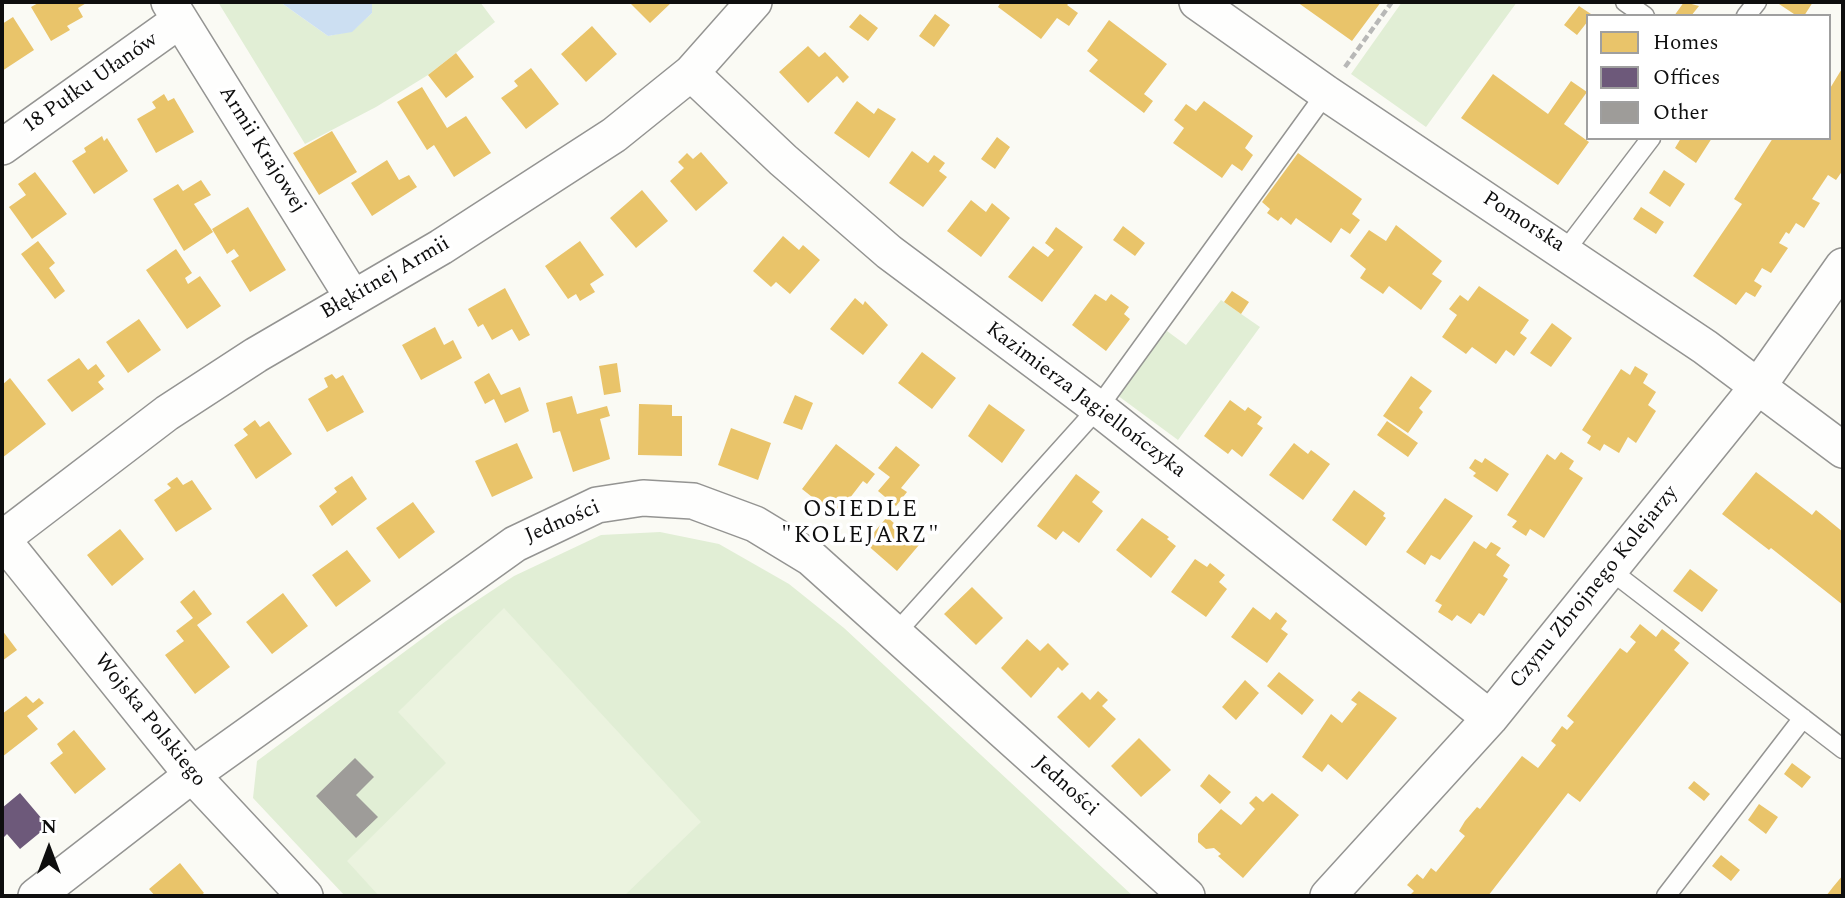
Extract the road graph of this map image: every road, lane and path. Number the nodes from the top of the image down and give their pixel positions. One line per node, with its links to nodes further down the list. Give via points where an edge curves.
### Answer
1 (754, 2): 7 (street, Błękitnej Armii)
2 (1197, 2): 8 (street, Pomorska)
3 (1392, 2): 8 (path)
4 (1625, 2): 6 (lane)
5 (175, 11): 10 (street, 18 Pułku Ułanów); 13 (street, Armii Krajowej)
6 (1642, 14)
7 (691, 72): 13 (street, Błękitnej Armii, via 614,135); 15 (street, Kazimierza Jagiellończyka, via 889,252)
8 (1326, 93): 11 (street, Pomorska); 15 (lane)
9 (1649, 140): 11 (lane)
10 (2, 147)
11 (1565, 251): 14 (street, Pomorska)
12 (1843, 266): 14 (street, Czynu Zbrojnego Kolejarzy)
13 (353, 298): 17 (street, Błękitnej Armii, via 167,412)
14 (1759, 384): 16 (street, Pomorska); 18 (street, Czynu Zbrojnego Kolejarzy)
15 (1098, 408): 19 (lane); 20 (street, Kazimierza Jagiellończyka)
16 (1843, 450)
17 (2, 539): 23 (street, Wojska Polskiego)
18 (1610, 570): 20 (street, Czynu Zbrojnego Kolejarzy); 21 (lane)
19 (895, 634): 23 (street, Jedności, via 811,558 755,524 693,501 643,498 597,505 516,544); 26 (street, Jedności)
20 (1490, 718): 27 (street, Czynu Zbrojnego Kolejarzy)
21 (1803, 718): 22 (lane); 28 (lane)
22 (1843, 749)
23 (192, 775): 24 (street, Jedności); 25 (street, Wojska Polskiego)
24 (36, 896)
25 (305, 896)
26 (1188, 896)
27 (1328, 896)
28 (1666, 896)

